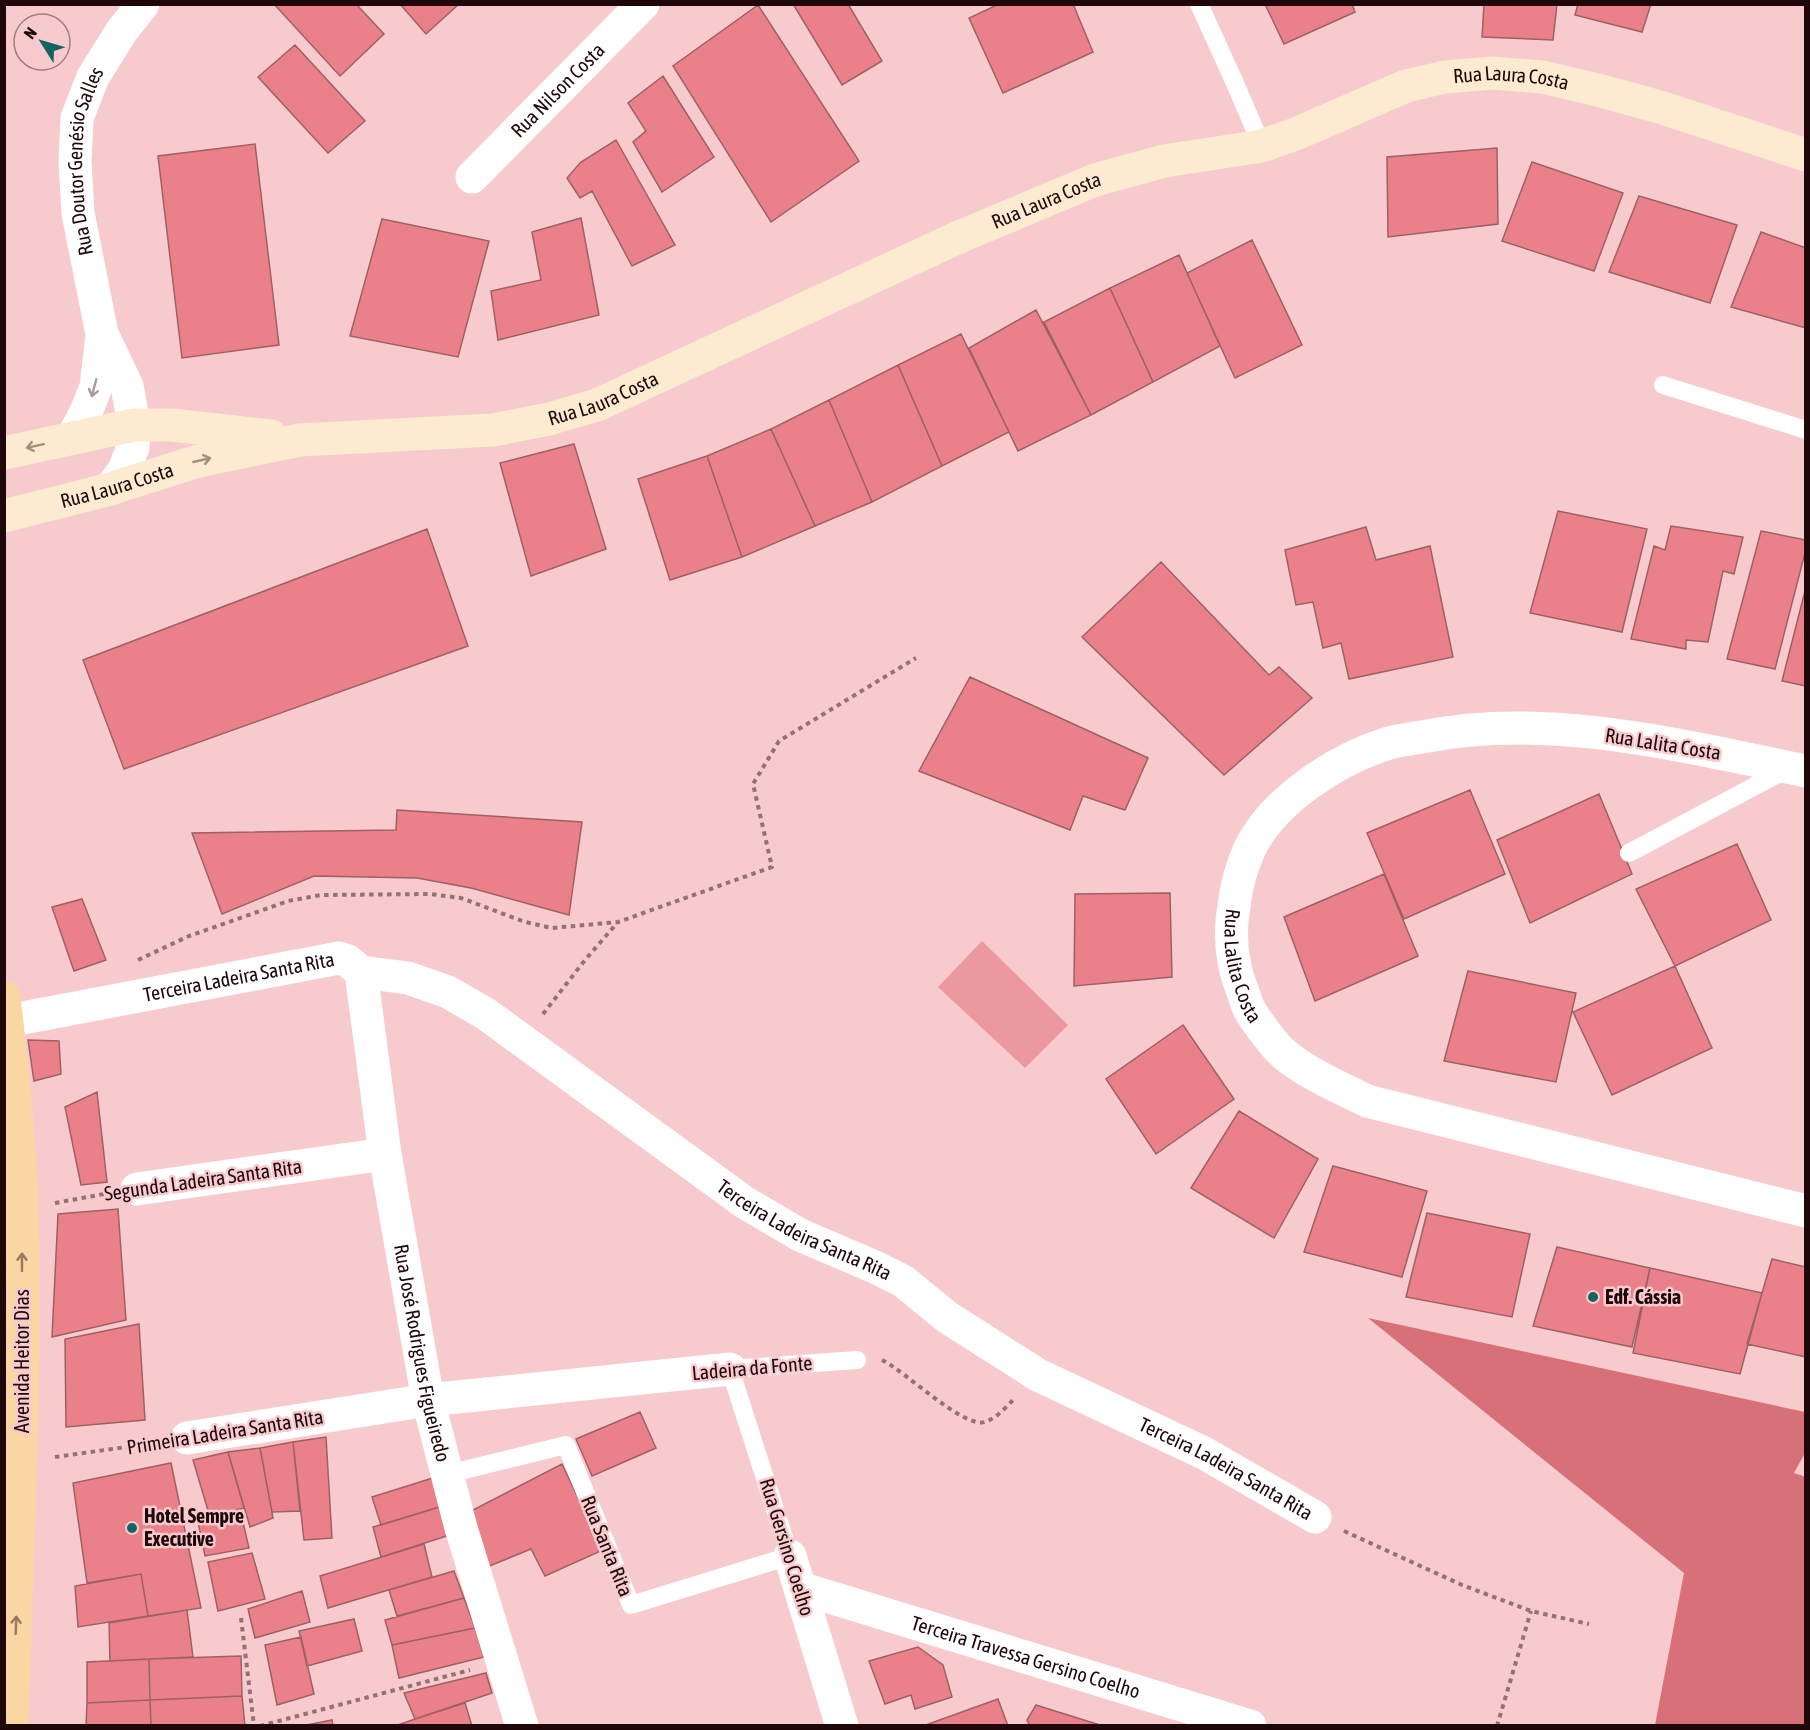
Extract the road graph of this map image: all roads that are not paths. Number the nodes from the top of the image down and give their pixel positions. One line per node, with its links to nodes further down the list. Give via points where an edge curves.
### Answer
1 (143, 4): 7 (street, Rua Doutor Genésio Salles, via 93,77 77,118 78,213)
2 (643, 4): 6 (street, Rua Nilson Costa)
3 (1198, 4): 4 (lane)
4 (1262, 146): 5 (street, Rua Laura Costa, via 1406,86 1445,77 1492,73 1542,77 1598,90); 12 (street, Rua Laura Costa, via 1164,161 1095,180 959,237 597,405 493,430)
5 (1806, 155)
6 (472, 177)
7 (102, 334): 9 (street, Rua Doutor Genésio Salles, via 127,386); 11 (street, Rua Doutor Genésio Salles, one-way to 11, via 96,387)
8 (1663, 385): 10 (lane)
9 (134, 424): 11 (street, Rua Laura Costa); 12 (street, Rua Laura Costa); 14 (street, Rua Doutor Genésio Salles, via 134,447)
10 (1806, 430)
11 (72, 438): 13 (street, Rua Laura Costa, one-way to 13)
12 (300, 440): 14 (street, Rua Laura Costa, one-way to 12, via 198,461)
13 (4, 453)
14 (110, 489): 15 (street, Rua Laura Costa)
15 (4, 516)
16 (1797, 770): 17 (lane); 22 (street, Rua Lalita Costa, via 1689,747 1582,731 1485,728 1386,744 1309,782 1276,812 1251,847 1237,886 1230,930 1235,971 1249,1009 1282,1052 1367,1101)
17 (1629, 853)
18 (361, 972): 19 (street, Terceira Ladeira Santa Rita, via 339,958); 20 (street, Rua José Rodrigues Figueiredo); 30 (street, Terceira Ladeira Santa Rita, via 408,978 448,992 486,1014 752,1207 800,1235 903,1281 947,1317 1038,1375 1204,1453)
19 (6, 1009): 25 (main road, Avenida Heitor Dias, one-way to 19, via 22,1208)
20 (386, 1154): 21 (street, Segunda Ladeira Santa Rita); 26 (street, Rua José Rodrigues Figueiredo)
21 (137, 1189)
22 (1806, 1211)
23 (857, 1360): 24 (lane, Ladeira da Fonte)
24 (730, 1370): 26 (street, Ladeira da Fonte); 31 (lane, Rua Gersino Coelho)
25 (22, 1396): 27 (main road); 33 (main road, Avenida Heitor Dias, one-way to 25, via 22,1461)
26 (428, 1400): 28 (street, Primeira Ladeira Santa Rita); 29 (street, Rua José Rodrigues Figueiredo)
27 (4, 1434)
28 (187, 1438)
29 (448, 1474): 31 (lane, Rua Santa Rita, via 566,1446 632,1605); 35 (street, Rua José Rodrigues Figueiredo)
30 (1315, 1516)
31 (790, 1556): 32 (street, Rua Gersino Coelho)
32 (800, 1588): 36 (street, Rua Gersino Coelho); 37 (street, Terceira Travessa Gersino Coelho)
33 (9, 1661): 34 (main road, Avenida Heitor Dias)
34 (12, 1725)
35 (522, 1725)
36 (842, 1725)
37 (1250, 1725)

